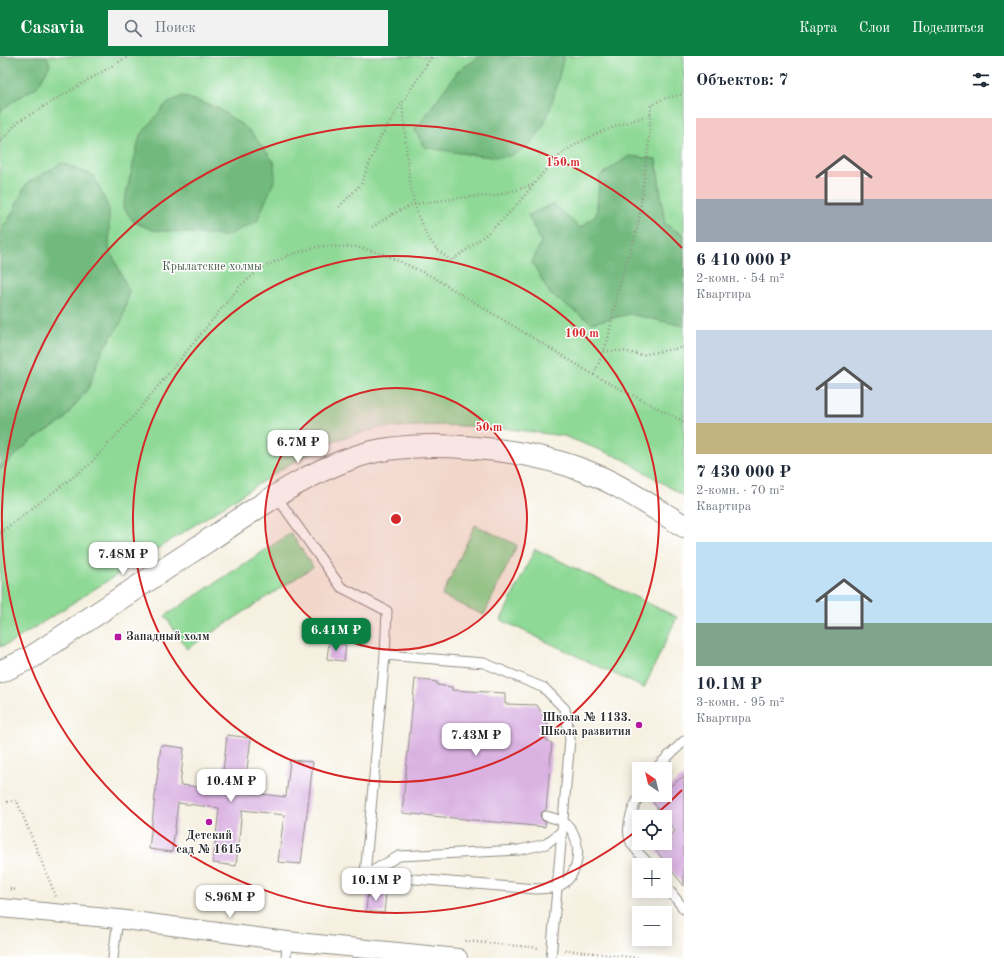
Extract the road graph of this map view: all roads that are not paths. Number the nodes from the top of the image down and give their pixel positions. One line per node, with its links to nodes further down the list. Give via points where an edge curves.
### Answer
1 (276, 496): 2 (street, via 317,473 356,457 398,447 439,446 556,461 587,471); 3 (lane, via 341,586 387,610); 4 (street, via 32,657)
2 (684, 526)
3 (385, 655): 9 (lane, via 484,663 544,688 565,709 570,739); 11 (lane)
4 (0, 672)
5 (684, 741): 6 (lane)
6 (662, 762)
7 (637, 802): 10 (lane, via 628,830 630,841)
8 (546, 816): 11 (lane, via 567,824 576,842 578,855 575,867 567,880 558,886 536,889)
9 (562, 831): 11 (lane, via 546,844 519,850 399,856); 19 (lane)
10 (644, 858)
11 (365, 875)
12 (672, 894): 14 (lane)
13 (0, 908): 15 (street)
14 (684, 909)
15 (118, 920): 16 (street); 17 (lane)
16 (287, 950): 18 (street)
17 (113, 958)
18 (458, 958)
19 (551, 958)

